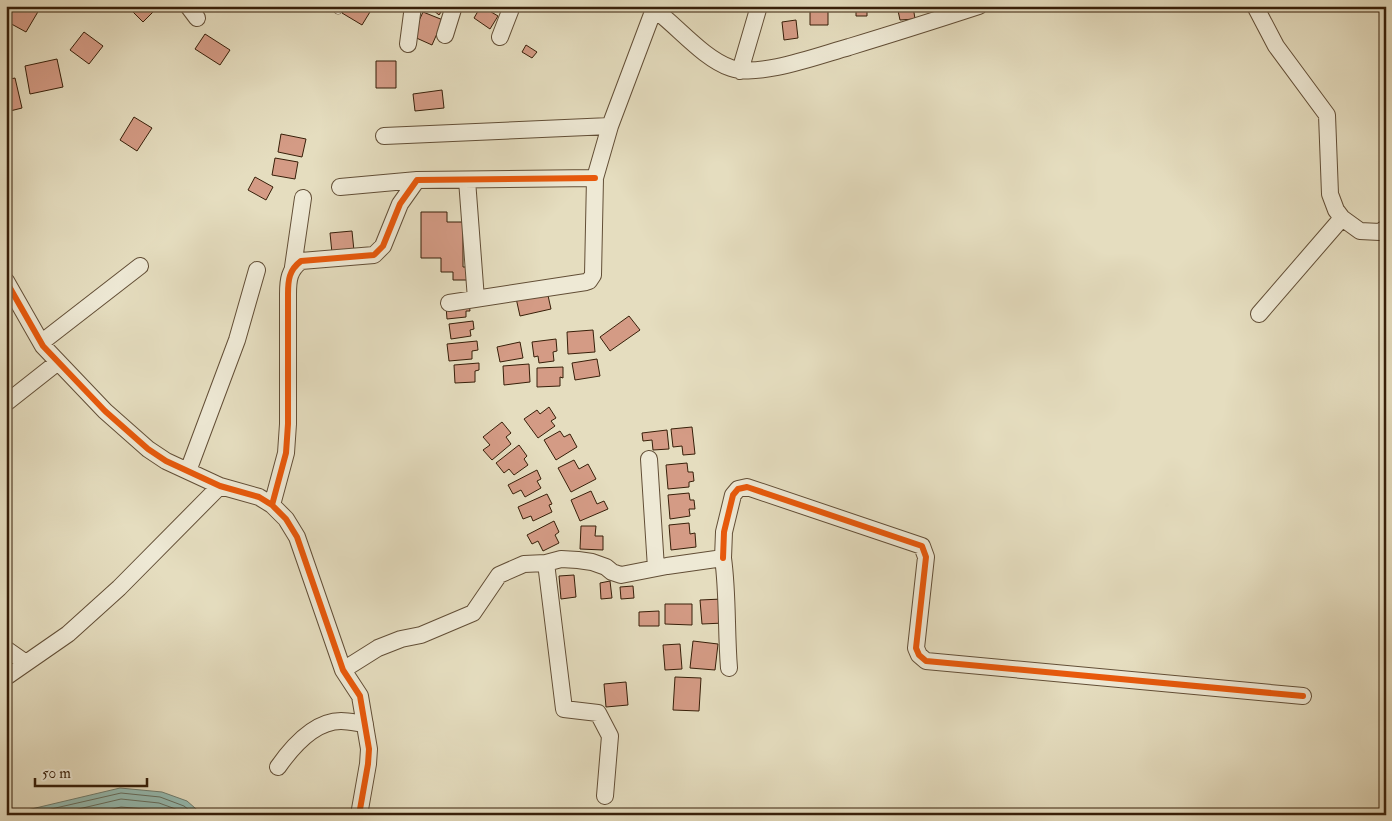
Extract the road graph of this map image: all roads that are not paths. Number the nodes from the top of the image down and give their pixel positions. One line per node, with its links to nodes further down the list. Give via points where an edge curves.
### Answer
1 (413, 6): 10 (street)
2 (454, 6): 8 (street)
3 (512, 6): 9 (street)
4 (759, 6): 11 (street)
5 (979, 6): 11 (street, via 772,68)
6 (1255, 6): 19 (street, via 1276,46 1326,115 1330,194)
7 (652, 8): 11 (street, via 713,59); 12 (street)
8 (445, 35)
9 (500, 37)
10 (408, 44)
11 (740, 71)
12 (610, 126): 13 (street); 14 (street)
13 (384, 136)
14 (595, 178): 16 (street); 25 (street, via 593,275 589,281)
15 (417, 180): 16 (street); 17 (street); 22 (street, via 400,204 383,246 374,254 301,261)
16 (468, 180): 25 (street)
17 (340, 187)
18 (303, 198): 22 (street)
19 (1342, 218): 20 (street, via 1360,231 1380,232); 27 (street)
20 (1386, 228)
21 (140, 266): 28 (street)
22 (293, 267): 34 (street, via 288,278 286,443)
23 (257, 270): 32 (street, via 237,340)
24 (6, 281): 28 (street)
25 (476, 299): 26 (street)
26 (449, 304)
27 (1259, 314)
28 (42, 342): 29 (street)
29 (58, 362): 30 (street); 32 (street, via 148,449)
30 (6, 403)
31 (649, 460): 37 (street)
32 (188, 471): 33 (street)
33 (220, 486): 34 (street, via 259,497); 39 (street, via 76,628)
34 (272, 505): 41 (street, via 297,537)
35 (724, 558): 37 (street); 40 (street); 43 (street, via 724,532 732,495 747,487 922,546 926,557 916,648 926,660)
36 (546, 563): 37 (street, via 561,559 592,562 622,575); 41 (street, via 524,564 499,575 473,613 421,635 378,648); 46 (street, via 564,709 598,713 610,736)
37 (656, 568)
38 (6, 649): 39 (street)
39 (26, 663): 42 (street)
40 (729, 668)
41 (343, 670): 44 (street, via 360,696)
42 (6, 677)
43 (1303, 696)
44 (365, 724): 45 (street, via 329,723 311,732); 47 (street, via 368,764)
45 (278, 767)
46 (604, 796)
47 (358, 815)

